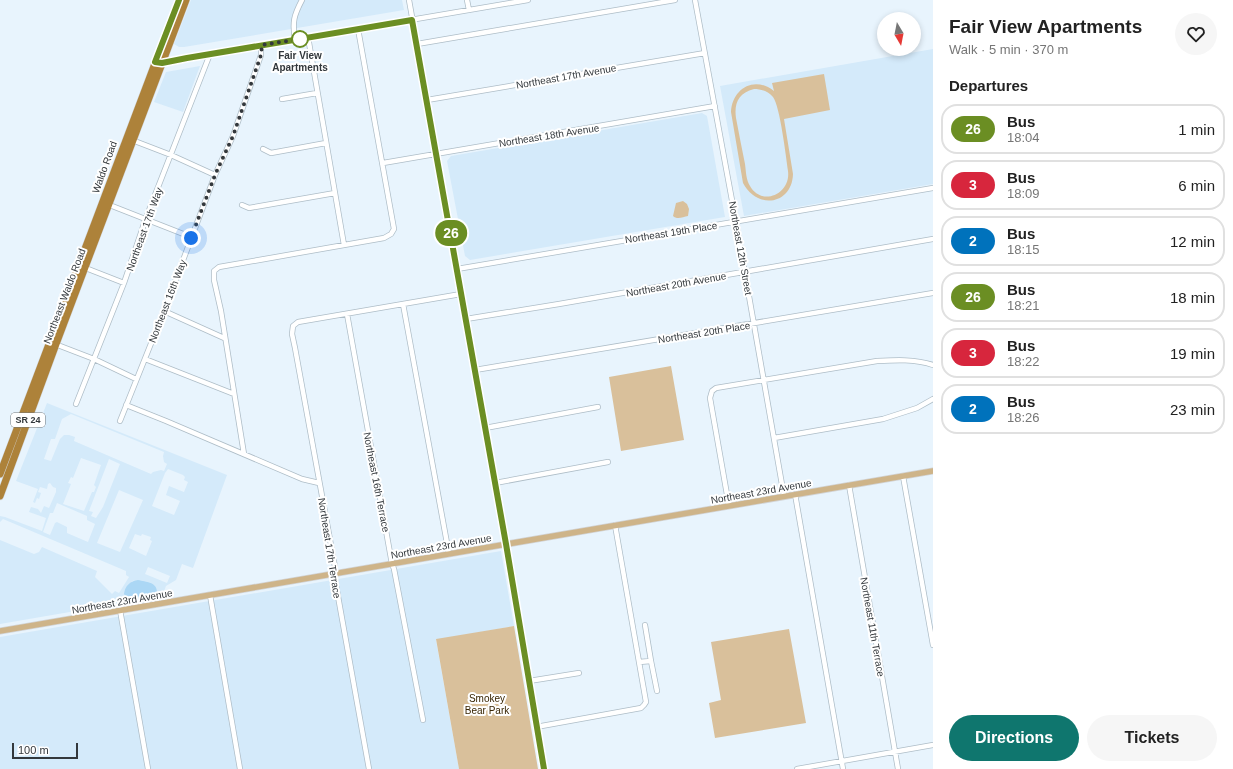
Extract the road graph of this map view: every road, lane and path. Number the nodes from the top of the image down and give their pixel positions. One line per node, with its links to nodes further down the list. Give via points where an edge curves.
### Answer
1 (179, 0): 18 (highway, Waldo Road / SR 24)
2 (186, 0): 18 (highway, Waldo Road / SR 24)
3 (302, 0): 13 (street, via 294,17)
4 (409, 0): 10 (street)
5 (467, 0): 9 (street)
6 (525, 0): 9 (street)
7 (675, 0): 14 (street)
8 (695, 0): 16 (street, Northeast 12th Street)
9 (469, 10): 10 (street)
10 (412, 20): 11 (street); 14 (street)
11 (358, 29): 12 (street); 29 (street)
12 (308, 38): 13 (street); 19 (street)
13 (295, 40): 15 (street)
14 (417, 44): 21 (street)
15 (262, 45): 17 (street); 30 (street, Northeast 16th Way, via 261,55 235,130)
16 (705, 53): 21 (street, Northeast 17th Avenue); 23 (street, Northeast 12th Street)
17 (210, 54): 18 (street); 28 (street, Northeast 17th Way)
18 (157, 64): 22 (highway, Waldo Road / SR 24); 24 (highway, Waldo Road / SR 24)
19 (317, 93): 20 (street); 25 (street)
20 (282, 99)
21 (427, 100): 27 (street)
22 (147, 104): 24 (highway, Northeast Waldo Road / SR 24)
23 (715, 106): 27 (street, Northeast 18th Avenue); 37 (street, Northeast 12th Street)
24 (130, 139): 28 (street); 33 (highway, Waldo Road / SR 24); 34 (highway, Northeast Waldo Road / SR 24)
25 (326, 143): 26 (street, via 271,153); 32 (street)
26 (263, 149)
27 (436, 154): 29 (street, Northeast 18th Avenue); 42 (street)
28 (171, 156): 30 (street); 36 (street, Northeast 17th Way)
29 (383, 163): 40 (street, via 394,229 384,238)
30 (215, 175): 38 (street, Northeast 16th Way)
31 (933, 188): 37 (street, Northeast 19th Place)
32 (335, 193): 35 (street, via 249,208); 40 (street)
33 (102, 202): 34 (street); 41 (highway, Waldo Road / SR 24)
34 (110, 204): 36 (street); 41 (highway, Northeast Waldo Road / SR 24)
35 (242, 205)
36 (146, 218): 38 (street); 44 (street, Northeast 17th Way)
37 (736, 222): 42 (street, Northeast 19th Place); 43 (street, Northeast 12th Street)
38 (191, 238): 48 (street, Northeast 16th Way)
39 (933, 239): 43 (street, Northeast 20th Avenue)
40 (344, 245): 52 (street, via 219,267 214,270)
41 (82, 266): 44 (street); 53 (highway, Waldo Road / SR 24)
42 (457, 269): 46 (street)
43 (745, 272): 50 (street, Northeast 20th Avenue); 51 (street, Northeast 12th Street)
44 (124, 283): 54 (street, Northeast 17th Way)
45 (933, 293): 51 (street, Northeast 20th Place)
46 (461, 294): 47 (street); 50 (street)
47 (403, 304): 49 (street); 82 (street)
48 (164, 311): 52 (street); 55 (street, Northeast 16th Way)
49 (347, 314): 73 (street, Northeast 17th Terrace, via 298,322 292,334); 83 (street, Northeast 16th Terrace)
50 (466, 319): 57 (street)
51 (754, 323): 57 (street, Northeast 20th Place); 59 (street, Northeast 12th Street)
52 (224, 338): 60 (street)
53 (52, 343): 54 (street); 71 (highway, Northeast Waldo Road / SR 24); 77 (highway, Northeast Waldo Road / SR 24)
54 (94, 358): 58 (street); 62 (street, Northeast 17th Way)
55 (145, 359): 58 (street, Northeast 16th Way); 60 (street)
56 (933, 365): 59 (street, via 913,360 890,360)
57 (475, 370): 66 (street)
58 (136, 380): 63 (street, Northeast 16th Way)
59 (764, 380): 67 (street, Northeast 12th Street); 79 (street, via 716,388 711,393)
60 (234, 394): 68 (street)
61 (933, 399): 67 (street, via 917,408 883,419)
62 (76, 404)
63 (126, 405): 65 (street, Northeast 16th Way); 68 (street)
64 (598, 408): 66 (street)
65 (120, 421)
66 (485, 428): 74 (street)
67 (774, 438): 78 (street, Northeast 12th Street)
68 (244, 454): 73 (street, via 302,479)
69 (608, 462): 74 (street)
70 (933, 471): 72 (main road, Northeast 23rd Avenue)
71 (0, 474)
72 (903, 476): 75 (main road, Northeast 23rd Avenue); 89 (street)
73 (319, 483): 84 (street, Northeast 17th Terrace, via 335,567)
74 (495, 483): 81 (street)
75 (849, 485): 76 (main road, Northeast 23rd Avenue); 98 (street, Northeast 11th Terrace)
76 (795, 494): 78 (main road, Northeast 23rd Avenue); 99 (street)
77 (0, 496)
78 (784, 496): 79 (main road, Northeast 23rd Avenue)
79 (729, 506): 80 (main road, Northeast 23rd Avenue)
80 (615, 525): 81 (main road, Northeast 23rd Avenue); 91 (street)
81 (506, 544): 82 (main road, Northeast 23rd Avenue); 93 (street)
82 (449, 554): 83 (main road, Northeast 23rd Avenue)
83 (392, 564): 84 (main road, Northeast 23rd Avenue); 95 (street, Northeast 16th Terrace)
84 (334, 574): 85 (main road, Northeast 23rd Avenue); 102 (street, Northeast 17th Terrace)
85 (210, 595): 86 (main road, Northeast 23rd Avenue); 101 (street)
86 (120, 610): 88 (main road, Northeast 23rd Avenue); 100 (street)
87 (645, 625): 90 (street)
88 (0, 631)
89 (933, 645)
90 (651, 661): 91 (street); 94 (street)
91 (638, 662): 96 (street, via 646,702 641,708)
92 (579, 673): 93 (street)
93 (529, 681): 96 (street)
94 (656, 691)
95 (423, 720)
96 (536, 726): 103 (street)
97 (933, 745): 98 (street)
98 (895, 752): 99 (street); 106 (street, Northeast 11th Terrace)
99 (841, 761): 104 (street); 105 (street)
100 (148, 769)
101 (240, 769)
102 (369, 769)
103 (544, 769)
104 (797, 769)
105 (843, 769)
106 (898, 769)

